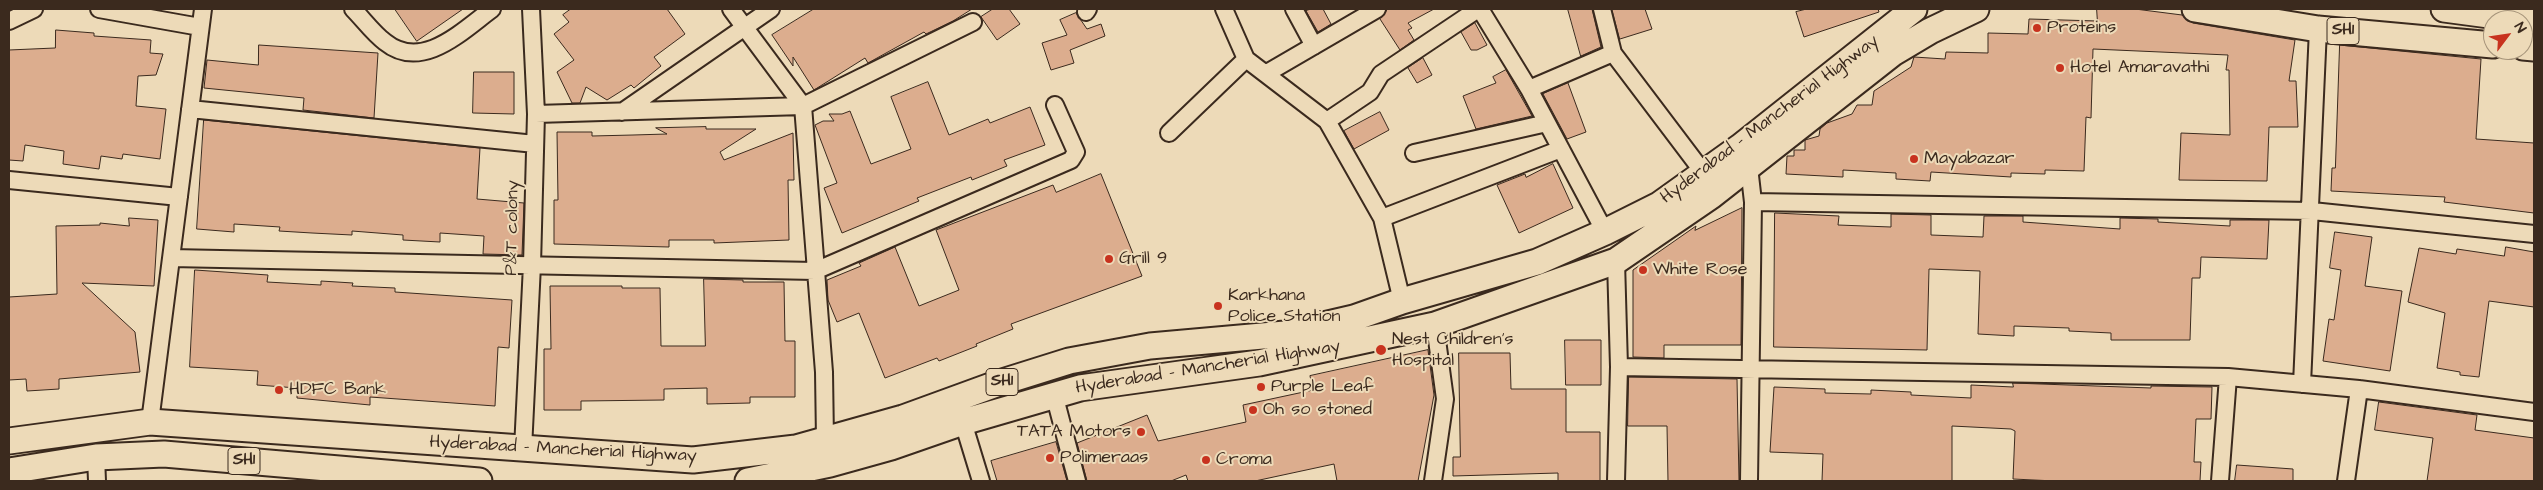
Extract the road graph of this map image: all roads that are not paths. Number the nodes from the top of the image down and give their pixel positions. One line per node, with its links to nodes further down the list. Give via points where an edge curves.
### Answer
1 (34, 9): 18 (street)
2 (99, 9): 21 (street)
3 (203, 9): 21 (street)
4 (353, 9): 5 (street, via 385,42 403,52 424,52 440,47)
5 (492, 9)
6 (531, 9): 34 (street, P&T colony)
7 (731, 9): 22 (street)
8 (771, 9): 22 (street)
9 (1224, 9): 27 (street)
10 (1294, 9): 25 (street)
11 (1377, 9): 25 (street)
12 (1479, 9): 29 (street); 35 (street, via 1381,74 1370,92)
13 (1602, 9): 26 (street)
14 (1914, 9): 42 (main road, Hyderabad - Mancherial Highway / SH1, via 1740,147)
15 (1976, 9): 41 (main road, Hyderabad - Mancherial Highway / SH1, via 1893,53)
16 (2195, 9): 23 (main road, SH1)
17 (2444, 9): 19 (main road)
18 (9, 21)
19 (2534, 21)
20 (973, 22): 31 (street)
21 (200, 28): 32 (street)
22 (745, 28): 31 (street); 33 (street)
23 (2318, 29): 24 (main road, SH1); 46 (street)
24 (2483, 43)
25 (1314, 46): 28 (street)
26 (1613, 53): 29 (street); 42 (street)
27 (1246, 59): 28 (street); 37 (street)
28 (1267, 73): 35 (street)
29 (1528, 89): 36 (street)
30 (1056, 105): 53 (street, via 1076,152 1071,160)
31 (803, 106): 33 (street); 53 (street)
32 (190, 109): 38 (street); 44 (street)
33 (622, 112): 34 (street)
34 (536, 114): 38 (street, P&T colony)
35 (1327, 121): 47 (street)
36 (1547, 122): 39 (street); 40 (street)
37 (1169, 133)
38 (535, 144): 52 (street, P&T colony)
39 (1562, 149): 47 (street); 48 (street)
40 (1414, 153)
41 (1749, 167): 45 (street); 51 (main road, Hyderabad - Mancherial Highway / SH1)
42 (1703, 172): 48 (main road, Hyderabad - Mancherial Highway / SH1, via 1659,205)
43 (9, 180): 44 (street)
44 (179, 197): 50 (street)
45 (1753, 202): 46 (street); 58 (street)
46 (2312, 211): 49 (street); 60 (street)
47 (1382, 218): 54 (street)
48 (1605, 232): 54 (main road, Hyderabad - Mancherial Highway / SH1, via 1537,262)
49 (2534, 234)
50 (171, 258): 52 (street); 65 (street)
51 (1616, 261): 55 (main road, Hyderabad - Mancherial Highway / SH1); 57 (street)
52 (532, 265): 53 (street); 69 (street, P&T colony)
53 (815, 271): 67 (street, via 824,372)
54 (1402, 301): 56 (main road, Hyderabad - Mancherial Highway / SH1, via 1354,318 1285,334 1150,346)
55 (1435, 325): 61 (main road, Hyderabad - Mancherial Highway / SH1, via 1259,363); 78 (street, via 1445,399)
56 (1069, 361): 61 (main road); 67 (main road, Hyderabad - Mancherial Highway / SH1, via 903,418)
57 (1619, 367): 58 (street); 79 (street)
58 (1750, 369): 59 (street); 80 (street)
59 (2228, 377): 60 (street); 81 (street)
60 (2302, 384): 62 (street)
61 (1080, 388): 63 (main road, Hyderabad - Mancherial Highway / SH1)
62 (2359, 389): 64 (street); 82 (street)
63 (1054, 394): 66 (main road, Hyderabad - Mancherial Highway / SH1); 77 (street)
64 (2534, 412)
65 (150, 422): 68 (main road, Hyderabad - Mancherial Highway / SH1); 69 (main road, Hyderabad - Mancherial Highway / SH1)
66 (963, 422): 75 (main road, Hyderabad - Mancherial Highway / SH1, via 830,464); 76 (street)
67 (824, 440): 69 (main road, Hyderabad - Mancherial Highway / SH1, via 796,448 693,460)
68 (9, 441)
69 (524, 449)
70 (96, 456): 71 (main road, Hyderabad - Mancherial Highway / SH1); 72 (main road, Hyderabad - Mancherial Highway / SH1, via 164,454); 73 (street)
71 (9, 471)
72 (301, 474): 74 (main road, Hyderabad - Mancherial Highway / SH1)
73 (97, 481)
74 (479, 481)
75 (748, 481)
76 (981, 481)
77 (1077, 481)
78 (1433, 481)
79 (1616, 481)
80 (1748, 481)
81 (2220, 481)
82 (2346, 481)

